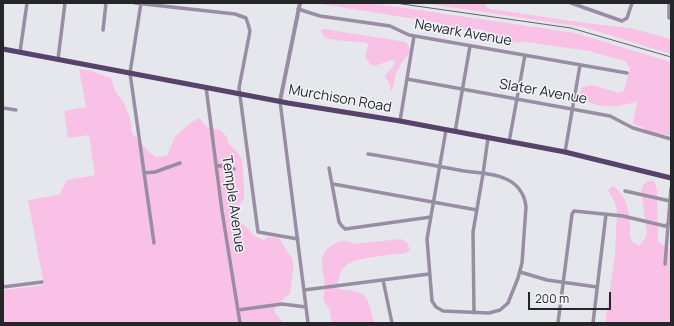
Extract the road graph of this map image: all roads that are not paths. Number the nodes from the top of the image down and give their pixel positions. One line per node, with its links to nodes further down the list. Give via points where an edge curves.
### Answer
1 (27, 3): 16 (street)
2 (65, 3): 18 (street)
3 (106, 3): 12 (street)
4 (135, 3): 5 (street)
5 (140, 3): 21 (street); 25 (street, via 235,14 246,18 250,32)
6 (300, 3): 10 (street)
7 (571, 3): 8 (street, via 622,21 627,18)
8 (632, 3)
9 (670, 3): 11 (street)
10 (298, 9): 13 (street, Newark Avenue, via 320,16 390,26); 27 (street)
11 (669, 18)
12 (103, 30)
13 (414, 36): 14 (street, Newark Avenue); 22 (street)
14 (470, 46): 17 (street, Newark Avenue); 24 (street)
15 (3, 49): 16 (main road, Murchison Road)
16 (20, 52): 18 (main road, Murchison Road)
17 (524, 55): 19 (street, Newark Avenue); 26 (street)
18 (58, 59): 21 (main road, Murchison Road)
19 (580, 65): 20 (street, Newark Avenue); 29 (street)
20 (627, 72)
21 (130, 73): 23 (main road, Murchison Road); 44 (street)
22 (407, 79): 24 (street, Slater Avenue); 31 (street)
23 (206, 87): 25 (main road, Murchison Road); 40 (street, Temple Avenue)
24 (462, 89): 26 (street, Slater Avenue); 33 (street)
25 (240, 93): 27 (main road, Murchison Road); 56 (street, via 258,232)
26 (517, 99): 29 (street, Slater Avenue); 36 (street)
27 (280, 101): 31 (main road, Murchison Road); 56 (street)
28 (3, 108): 30 (street)
29 (573, 108): 35 (street, Slater Avenue, via 610,116 633,128); 37 (street)
30 (16, 110)
31 (400, 121): 32 (main road, Murchison Road)
32 (446, 130): 33 (main road, Murchison Road); 41 (street)
33 (455, 132): 34 (main road, Murchison Road)
34 (488, 138): 36 (main road, Murchison Road); 45 (street)
35 (671, 139)
36 (510, 142): 37 (main road, Murchison Road)
37 (565, 152): 46 (main road, Murchison Road)
38 (368, 154): 41 (street)
39 (180, 163): 44 (street)
40 (216, 165): 42 (street); 68 (street, Temple Avenue)
41 (440, 166): 45 (street); 51 (street)
42 (234, 168)
43 (329, 168): 47 (street)
44 (144, 173): 57 (street)
45 (483, 174): 52 (street); 59 (street, via 512,182 521,191 525,200)
46 (671, 178)
47 (333, 184): 51 (street); 54 (street, via 339,222 345,228)
48 (671, 188): 50 (street)
49 (625, 191): 50 (street)
50 (670, 201): 55 (street)
51 (433, 202): 52 (street); 54 (street)
52 (477, 210): 69 (street, via 473,232)
53 (606, 214): 55 (street, via 665,226); 63 (street, via 573,212); 65 (street)
54 (431, 217): 60 (street, via 427,239)
55 (670, 223): 58 (street)
56 (298, 239): 66 (street)
57 (154, 243)
58 (665, 264)
59 (520, 272): 63 (street); 69 (street, via 506,306 494,312)
60 (429, 274): 61 (street); 69 (street, via 431,297 436,307 445,311)
61 (383, 280): 66 (street); 72 (street)
62 (42, 282): 64 (street)
63 (563, 282): 65 (street); 73 (street)
64 (3, 287)
65 (597, 287): 74 (street)
66 (304, 290): 67 (street)
67 (306, 307): 68 (street, via 282,304); 71 (street)
68 (238, 310): 70 (street, Temple Avenue)
69 (474, 313)
70 (240, 323)
71 (308, 323)
72 (392, 323)
73 (558, 323)
74 (593, 323)

